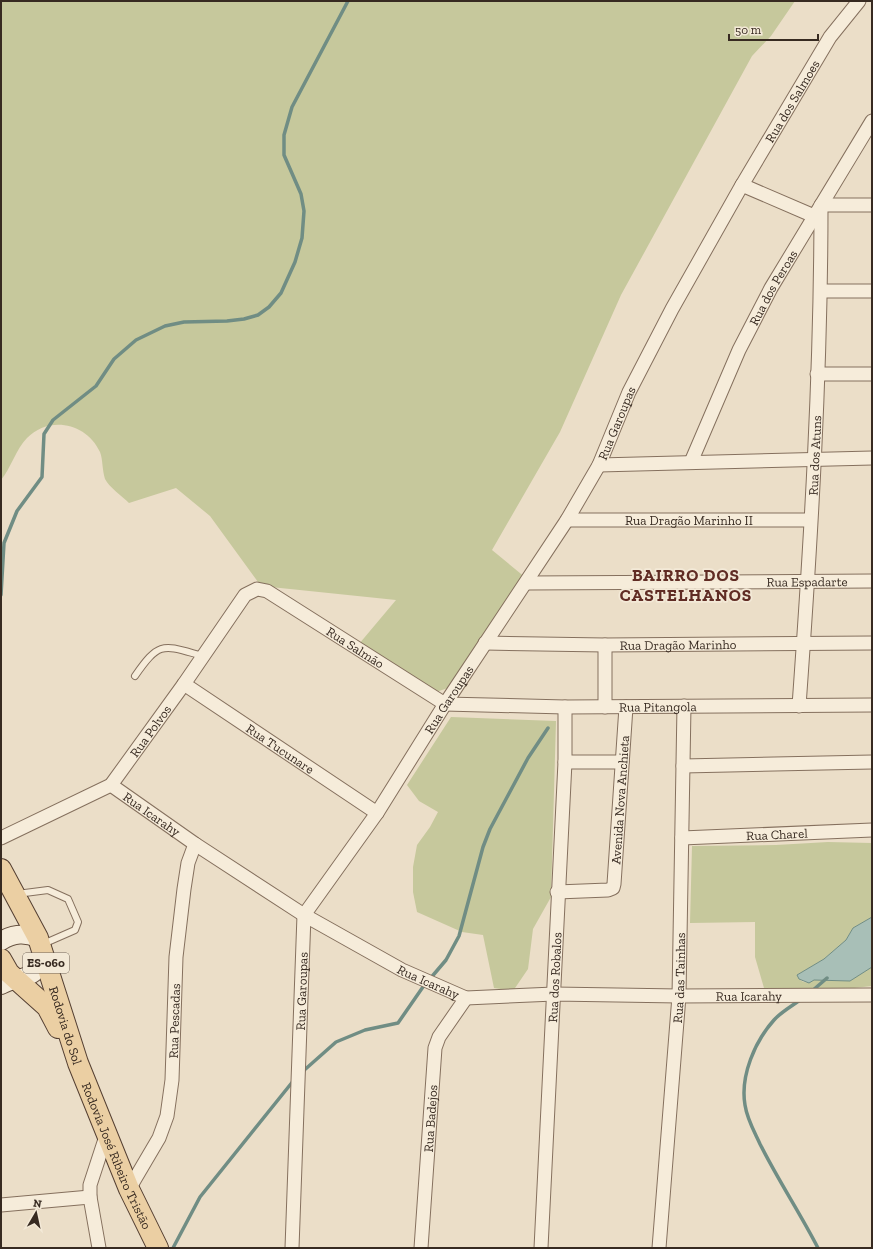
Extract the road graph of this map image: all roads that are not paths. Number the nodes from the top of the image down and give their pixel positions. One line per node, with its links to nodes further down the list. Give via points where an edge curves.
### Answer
1 (859, 1): 3 (street, Rua dos Salmoes, via 830,37)
2 (871, 123): 5 (street, Rua dos Peroas)
3 (742, 185): 5 (street); 13 (street, Rua Garoupas, via 672,309 629,392)
4 (872, 205): 5 (street)
5 (818, 211): 6 (street, Rua dos Atuns); 12 (street, Rua dos Peroas, via 771,288 739,350)
6 (821, 291): 7 (street); 8 (street, Rua dos Atuns)
7 (872, 291)
8 (817, 374): 9 (street); 10 (street, Rua dos Atuns)
9 (872, 374)
10 (814, 458): 11 (street); 12 (street); 15 (street, Rua dos Atuns)
11 (872, 458)
12 (691, 462): 13 (street)
13 (599, 465): 14 (street, Rua Garoupas)
14 (567, 520): 15 (street, Rua Dragão Marinho II); 18 (street, Rua Garoupas)
15 (810, 520): 16 (street, Rua dos Atuns)
16 (808, 581): 17 (street, Rua Espadarte); 18 (street, Rua Espadarte); 22 (street, Rua dos Atuns)
17 (872, 581)
18 (527, 583): 20 (street, Rua Garoupas)
19 (267, 591): 24 (street, Rua Polvos, via 257,589 245,595); 27 (street, Rua Salmão)
20 (485, 643): 23 (street, Rua Dragão Marinho); 27 (street, Rua Garoupas)
21 (872, 643): 22 (street, Rua Dragão Marinho)
22 (804, 644): 23 (street, Rua Dragão Marinho); 31 (street, Rua dos Atuns)
23 (605, 645): 33 (street)
24 (203, 656): 25 (lane, via 168,646 158,648); 26 (street, Rua Polvos)
25 (135, 676)
26 (184, 684): 38 (street, Rua Polvos); 39 (street, Rua Tucunare)
27 (445, 704): 32 (street, Rua Pitangola); 39 (street, Rua Garoupas)
28 (872, 705): 31 (street, Rua Pitangola)
29 (626, 706): 30 (street, Rua Pitangola); 33 (street, Rua Pitangola); 35 (street, Avenida Nova Anchieta)
30 (684, 706): 31 (street, Rua Pitangola); 37 (street, Rua das Tainhas)
31 (799, 706)
32 (565, 707): 33 (street, Rua Pitangola); 34 (street, Rua dos Robalos)
33 (605, 707)
34 (565, 762): 35 (street); 45 (street, Rua dos Robalos)
35 (622, 762): 45 (street, Avenida Nova Anchieta, via 613,888)
36 (872, 762): 37 (street)
37 (683, 766): 42 (street, Rua das Tainhas)
38 (111, 785): 41 (street, Rua Polvos); 43 (street, Rua Icarahy)
39 (377, 813): 47 (street, Rua Garoupas)
40 (872, 830): 42 (street, Rua Charel)
41 (1, 838)
42 (682, 838): 54 (street, Rua das Tainhas)
43 (195, 844): 47 (street, Rua Icarahy); 58 (street, Rua Pescadas, via 188,863 176,957 172,1080 167,1116 159,1138)
44 (1, 869): 46 (main road, Rodovia do Sol / ES-060)
45 (557, 892): 52 (street, Rua dos Robalos)
46 (14, 894): 49 (main road, Rodovia do Sol / ES-060); 49 (lane, via 48,890 68,899 78,922 75,930)
47 (304, 915): 55 (street, Rua Icarahy, via 402,970); 63 (street, Rua Garoupas)
48 (1, 941): 49 (street, via 20,934)
49 (41, 946): 51 (street, via 41,964 35,972 26,978); 56 (main road, Rodovia do Sol / ES-060)
50 (1, 959): 51 (main road, Rodovia do Sol / ES-060, via 9,973)
51 (9, 982): 56 (main road, Rodovia do Sol / ES-060, via 47,1007)
52 (554, 994): 54 (street, Rua Icarahy); 55 (street, Rua Icarahy); 65 (street, Rua dos Robalos)
53 (872, 994): 54 (street, Rua Icarahy)
54 (679, 996): 66 (street, Rua das Tainhas)
55 (466, 998): 64 (street, Rua Badejos, via 439,1037 435,1048)
56 (78, 1063): 57 (main road, Rodovia José Ribeiro Tristão / ES-060)
57 (107, 1132): 58 (main road, Rodovia José Ribeiro Tristão / ES-060); 59 (street, via 90,1185)
58 (129, 1189): 62 (main road, Rodovia José Ribeiro Tristão / ES-060)
59 (90, 1197): 60 (street); 61 (street)
60 (1, 1205)
61 (98, 1248)
62 (158, 1248)
63 (292, 1248)
64 (421, 1248)
65 (541, 1248)
66 (659, 1248)

